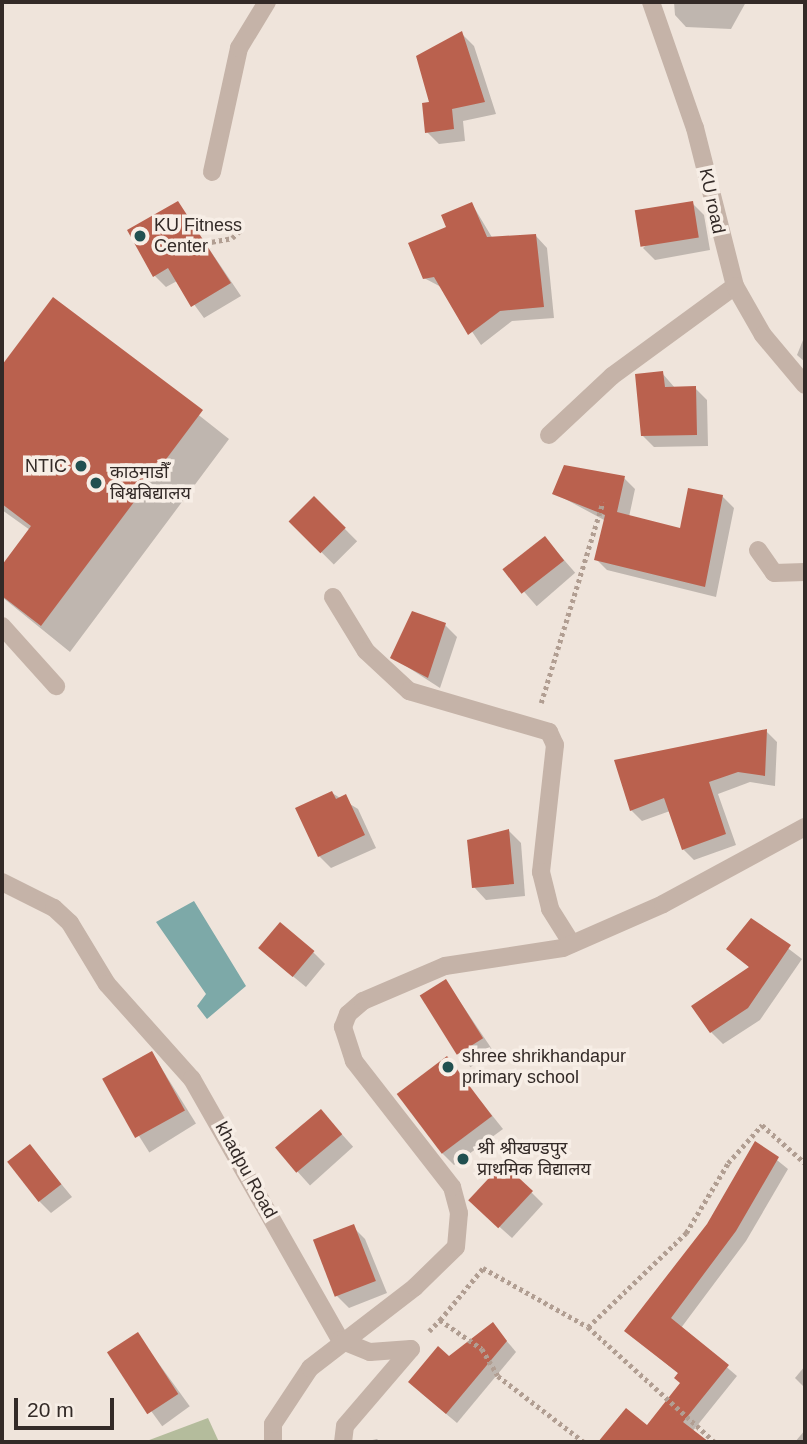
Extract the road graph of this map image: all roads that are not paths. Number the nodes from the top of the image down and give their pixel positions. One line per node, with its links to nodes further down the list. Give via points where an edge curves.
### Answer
1 (267, 2): 3 (street, via 239,48)
2 (652, 2): 4 (street, KU road, via 695,128)
3 (212, 172)
4 (735, 286): 5 (street, KU road, via 763,335); 6 (street, via 612,376)
5 (805, 385)
6 (549, 435)
7 (758, 550): 8 (street, via 774,573)
8 (805, 572)
9 (333, 597): 14 (street, via 366,651 409,691 437,704 535,724 555,745 541,837 542,886)
10 (2, 626): 11 (street)
11 (56, 686)
12 (805, 827): 14 (street, via 663,904)
13 (2, 882): 15 (street, khadpu Road, via 54,908 70,923 107,984 192,1079)
14 (572, 944): 15 (street, via 445,967 363,1001 348,1014 343,1027 354,1062 433,1158 453,1187 459,1213 456,1247 415,1287)
15 (340, 1340): 16 (street, via 289,1396 273,1424); 17 (street, via 370,1352 411,1349 345,1426)
16 (273, 1442)
17 (343, 1442)

